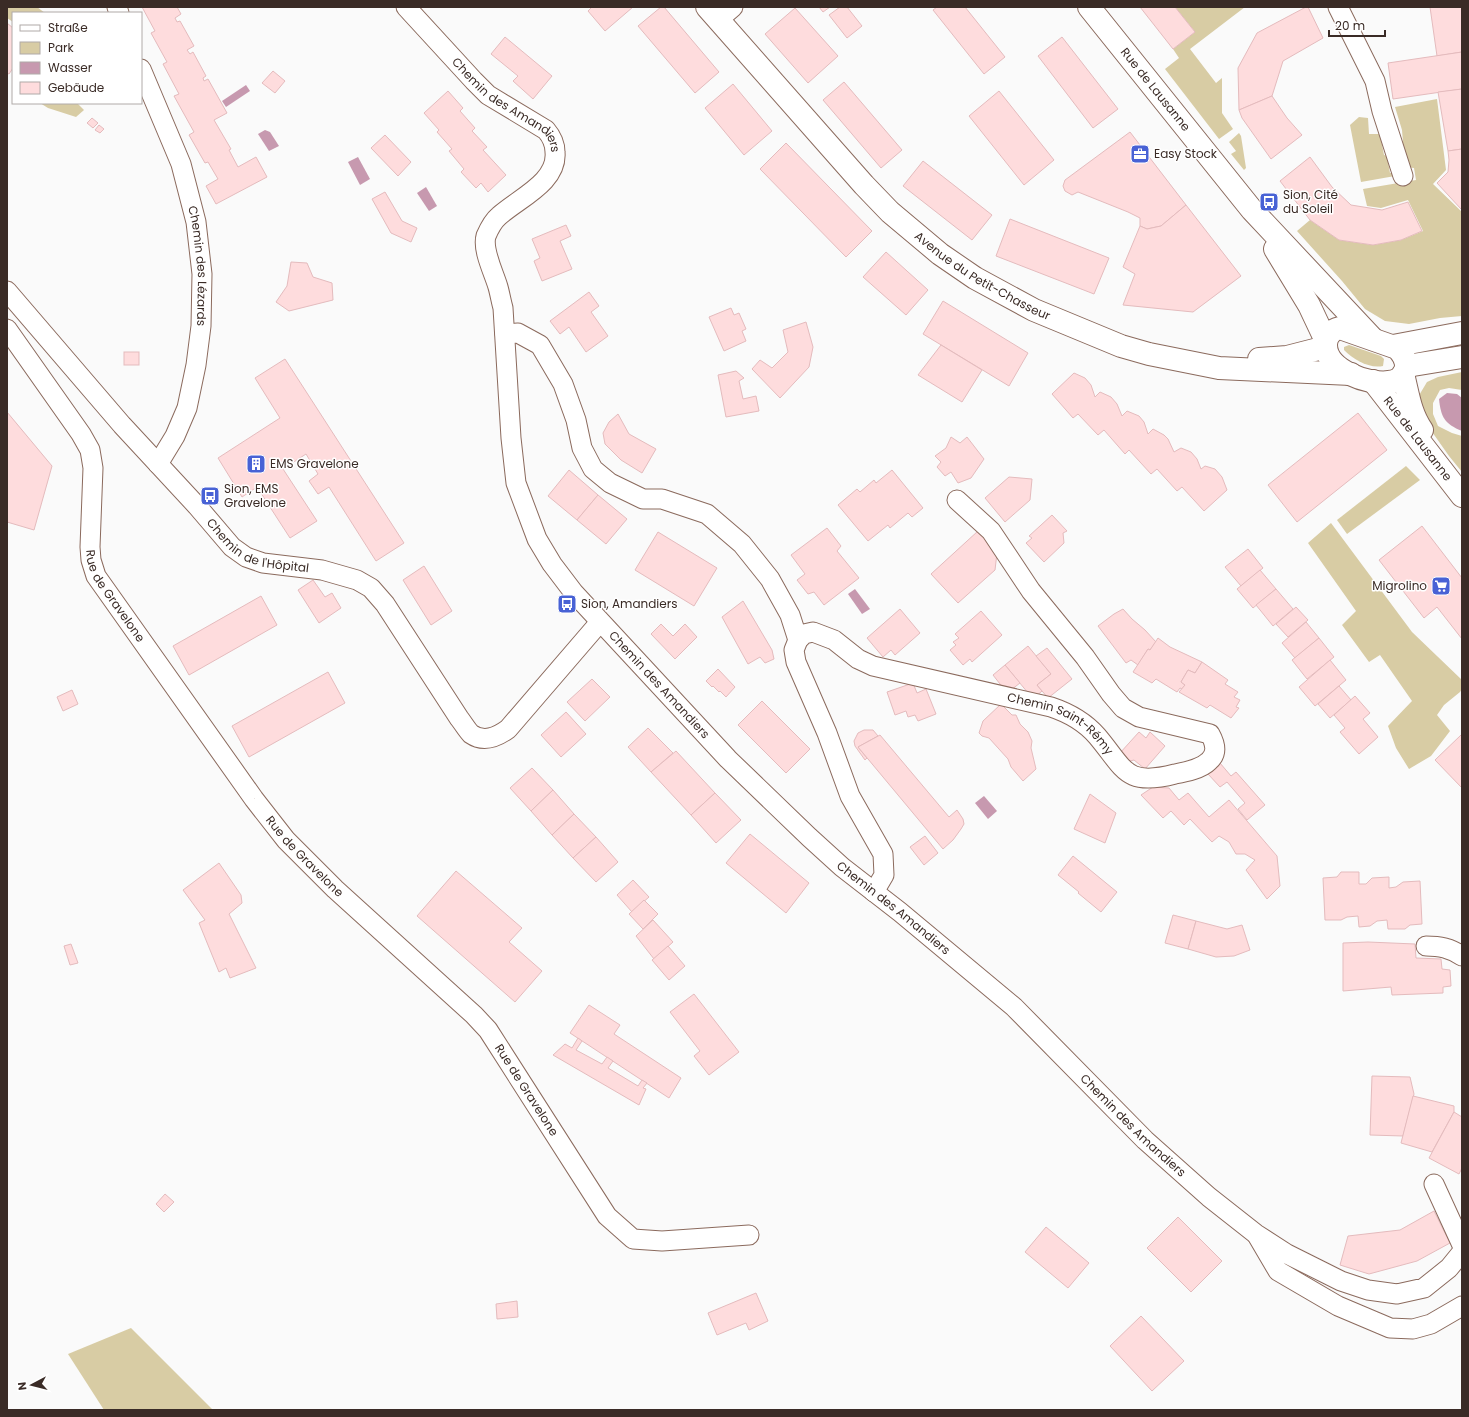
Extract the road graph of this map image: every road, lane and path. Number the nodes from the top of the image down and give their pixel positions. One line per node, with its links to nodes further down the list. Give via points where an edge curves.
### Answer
1 (406, 7): 10 (street, Chemin des Amandiers, via 488,95 546,130 555,144 556,159 552,171 545,180 499,216 486,238 486,249 503,308)
2 (1089, 7): 7 (street, Rue de Lausanne)
3 (1338, 7): 6 (street, via 1375,81)
4 (719, 11): 16 (street, Avenue du Petit-Chasseur, via 864,185 890,212 940,254 975,278 1034,310 1121,346)
5 (142, 71): 20 (street, Chemin des Lézards, via 181,164 196,222 202,274 201,326 187,408 175,436)
6 (1403, 176)
7 (1252, 210): 12 (street, Rue de Lausanne); 13 (street, Rue de Lausanne, via 1309,305)
8 (7, 291): 20 (street, Chemin de l'Hôpital)
9 (7, 329): 31 (street, Rue de Gravelone, via 90,450 93,468 90,547 96,576 254,799 286,840 488,1030 607,1216 633,1239 662,1241)
10 (505, 334): 24 (street, Chemin des Amandiers, via 516,483 537,539 552,564); 25 (street, via 518,333 540,345 563,384 576,420 582,448 594,469 610,483 643,499 662,500 707,514 742,544 770,578 790,616)
11 (1462, 334): 14 (street)
12 (1373, 339): 13 (street, via 1342,328 1332,331); 14 (street)
13 (1326, 344): 16 (street, via 1287,357); 18 (street, Rue de Lausanne, via 1328,356 1335,366)
14 (1393, 346): 17 (street, Rue de Lausanne, via 1403,354)
15 (1462, 357): 17 (street)
16 (1190, 361): 18 (street, Avenue du Petit-Chasseur, via 1219,368)
17 (1405, 370): 19 (street, via 1401,377 1391,382); 21 (street, Rue de Lausanne, via 1410,406 1416,422)
18 (1351, 374): 19 (street)
19 (1373, 381): 22 (street, Rue de Lausanne)
20 (158, 464): 24 (street, Chemin de l'Hôpital, via 232,547 246,557 263,563 322,570 357,580 371,588 385,604 472,734 485,738 498,736 512,725)
21 (1462, 484)
22 (1462, 496)
23 (957, 500): 25 (street, Chemin Saint-Rémy, via 991,531 1031,591 1123,708 1139,717 1210,734 1215,747 1211,760 1194,769 1145,779 1122,768 1087,726 1065,712 873,666 858,659 834,640 813,632 804,634)
24 (600, 622): 26 (street, Chemin des Amandiers, via 728,759 842,867)
25 (798, 640): 26 (street, via 794,650 796,662 827,733 850,796 883,854 884,875)
26 (874, 892): 30 (street, Chemin des Amandiers, via 1014,1007 1145,1140 1209,1198)
27 (1426, 946): 28 (street, via 1441,946)
28 (1462, 956)
29 (1434, 1184): 32 (street)
30 (1256, 1234): 33 (street, Chemin des Amandiers, via 1287,1254 1341,1281 1368,1290 1397,1294 1424,1288 1449,1268); 34 (street, via 1278,1271 1338,1306 1390,1328 1413,1329 1425,1326)
31 (749, 1235)
32 (1462, 1245)
33 (1462, 1252)
34 (1462, 1306)

